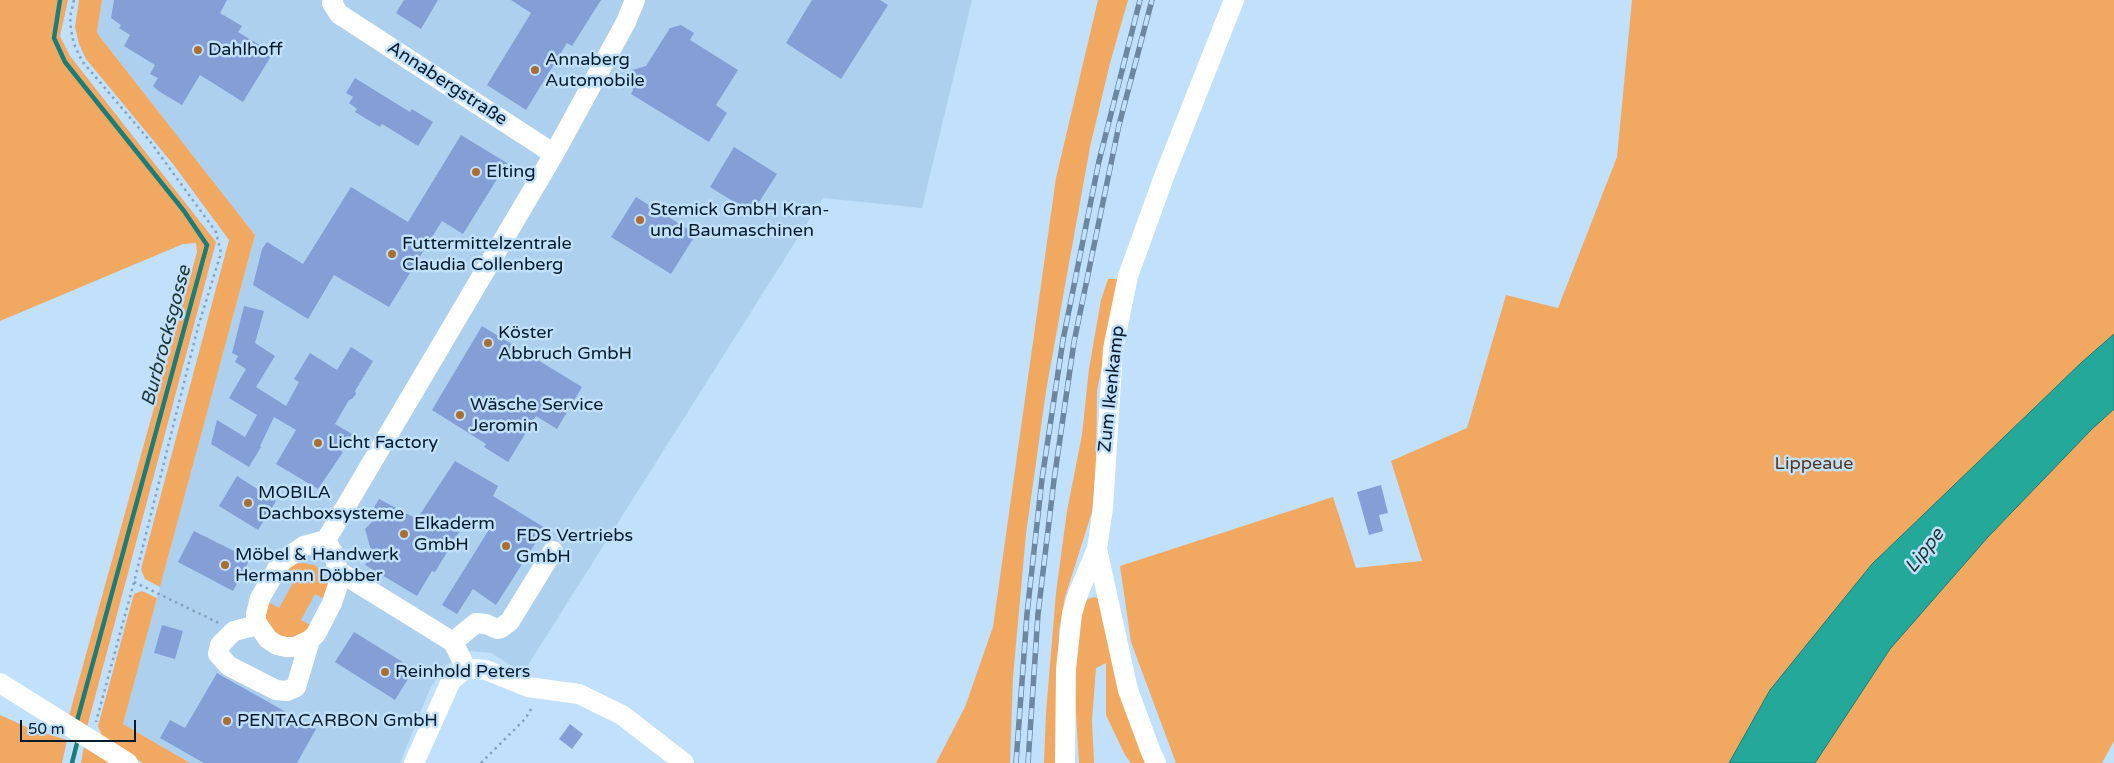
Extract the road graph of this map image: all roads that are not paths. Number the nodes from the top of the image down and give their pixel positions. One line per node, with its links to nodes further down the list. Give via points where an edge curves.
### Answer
1 (635, 0): 4 (street)
2 (1234, 0): 6 (street, Zum Ikenkamp, via 1128,276 1113,349)
3 (336, 7): 4 (street, Annabergstraße)
4 (554, 154): 5 (street)
5 (326, 540): 8 (street); 9 (street, via 304,546 281,562 257,607)
6 (1097, 549): 17 (street, Zum Ikenkamp, via 1072,614 1066,669); 18 (street, via 1128,690)
7 (553, 551): 11 (street, via 510,621 496,629 476,622)
8 (338, 571): 10 (street, via 334,599); 11 (street)
9 (258, 625): 10 (street, via 268,639 286,648); 10 (street, via 234,631 220,645 218,654 229,666 276,690 287,691 296,687)
10 (310, 640)
11 (453, 642): 12 (street)
12 (466, 668): 15 (street, via 451,681); 16 (street, via 486,670 528,687 579,694 622,715)
13 (0, 683): 14 (street)
14 (128, 763)
15 (414, 763)
16 (684, 763)
17 (1065, 763)
18 (1156, 763)

